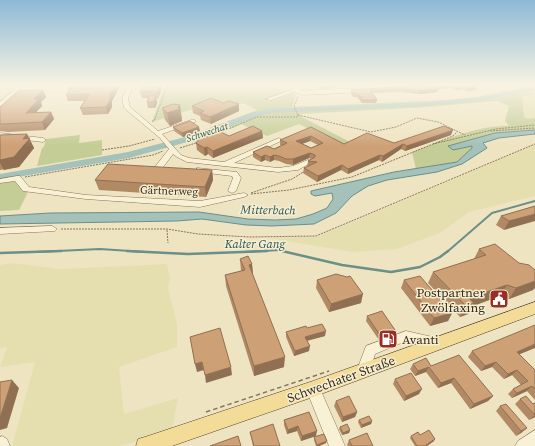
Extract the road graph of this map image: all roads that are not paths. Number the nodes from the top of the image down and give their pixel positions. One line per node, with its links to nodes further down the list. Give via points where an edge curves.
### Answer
1 (125, 105): 6 (street)
2 (193, 121): 6 (street)
3 (0, 135): 4 (street)
4 (43, 140)
5 (279, 140): 7 (street)
6 (166, 141): 7 (street, via 179,156 187,160); 9 (street, via 154,167)
7 (225, 164): 8 (street, via 278,170)
8 (310, 165)
9 (172, 168)
10 (193, 170): 12 (street, via 234,174 237,178)
11 (0, 180): 13 (street, Gärtnerweg, via 17,178 26,189 86,197 200,204)
12 (232, 191)
13 (244, 195)
14 (52, 229): 15 (street)
15 (0, 232)
16 (535, 308): 17 (main road, Schwechater Straße)
17 (313, 389): 19 (main road, Schwechater Straße); 20 (street)
18 (535, 438): 21 (street)
19 (145, 446)
20 (337, 446)
21 (523, 446)

